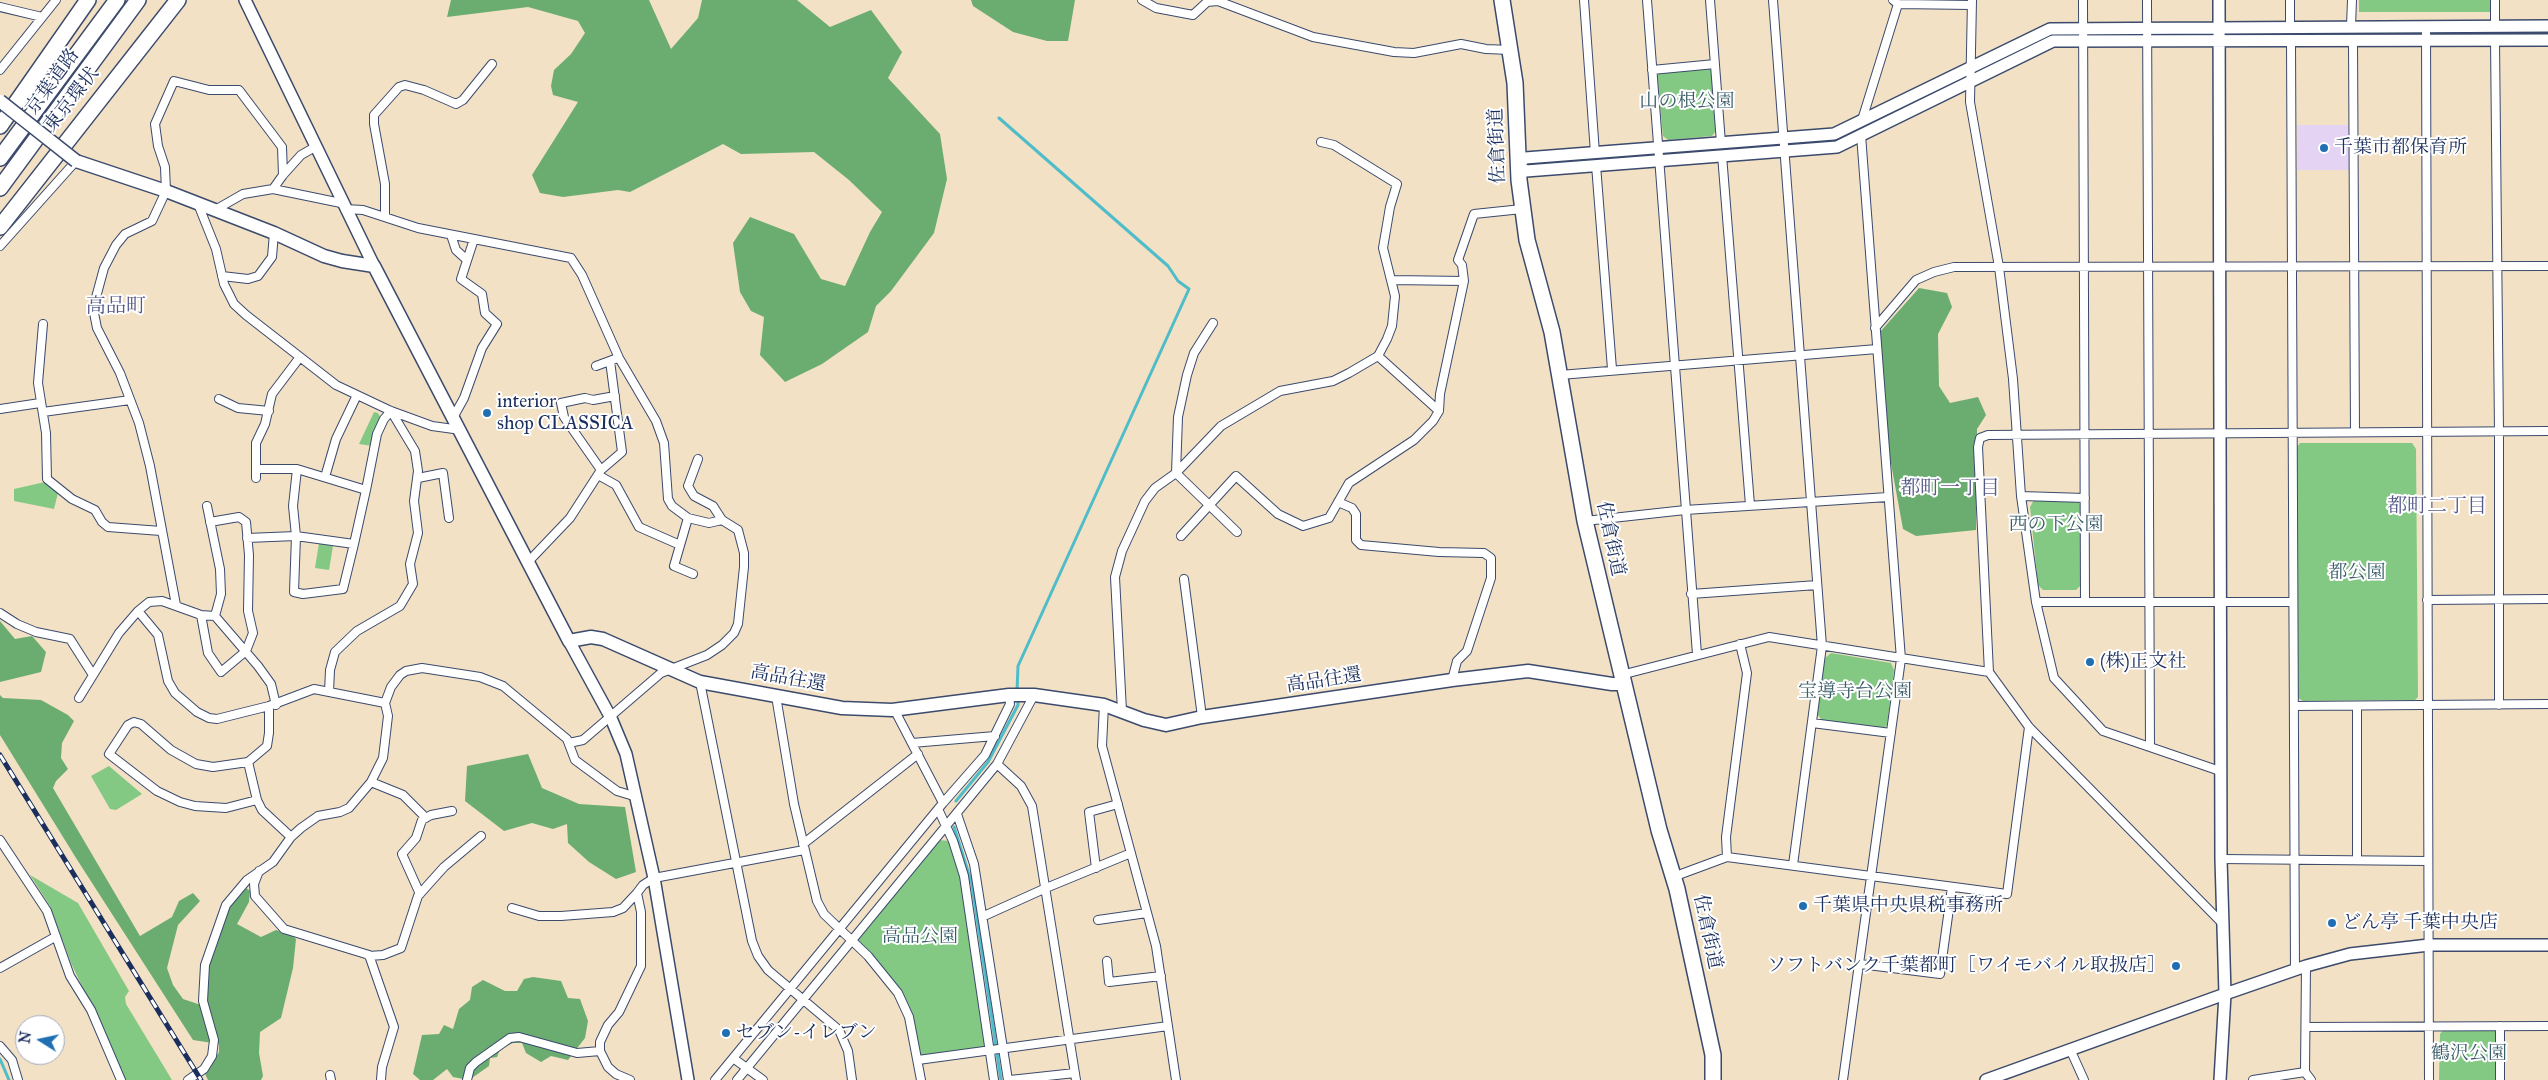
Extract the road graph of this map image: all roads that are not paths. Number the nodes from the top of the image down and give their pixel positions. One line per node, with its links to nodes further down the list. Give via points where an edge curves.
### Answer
1 (56, 0): 24 (street)
2 (88, 0): 51 (highway)
3 (110, 0): 42 (highway)
4 (117, 0): 42 (highway, 京葉道路)
5 (138, 0): 67 (highway, 京葉道路)
6 (178, 0): 75 (highway, 東京環状)
7 (245, 0): 56 (street)
8 (1142, 0): 20 (street, via 1156,8 1193,15)
9 (1502, 0): 41 (highway, 佐倉街道)
10 (1584, 0): 59 (street)
11 (1646, 0): 47 (street)
12 (1710, 0): 44 (street)
13 (1773, 0): 53 (street)
14 (2083, 0): 32 (street)
15 (2147, 0): 31 (street)
16 (2219, 0): 29 (street)
17 (2290, 0): 30 (street)
18 (2352, 0): 25 (street)
19 (2495, 0): 27 (street)
20 (1207, 1): 41 (street, via 1218,1 1313,37 1394,52 1414,53 1461,44)
21 (1896, 2): 22 (street); 50 (street)
22 (1972, 3): 45 (street)
23 (0, 7): 24 (street)
24 (42, 17): 46 (street)
25 (2352, 26): 26 (street); 30 (street)
26 (2426, 26): 27 (street); 34 (street)
27 (2495, 26): 28 (street)
28 (2548, 26)
29 (2219, 27): 30 (street); 31 (street); 33 (street)
30 (2290, 27)
31 (2147, 28): 32 (street); 38 (street)
32 (2083, 29): 37 (street); 45 (street, via 2050,29)
33 (2219, 40): 38 (street); 39 (street); 81 (street)
34 (2426, 40): 35 (street); 40 (street); 86 (street)
35 (2495, 40): 36 (street); 82 (street)
36 (2548, 40)
37 (2083, 41): 38 (street); 48 (street, via 2052,42); 89 (street)
38 (2147, 41): 90 (street)
39 (2291, 41): 40 (street); 84 (street)
40 (2353, 41): 85 (street)
41 (1510, 50): 65 (highway, 佐倉街道, via 1516,82)
42 (69, 63): 61 (highway, 京葉道路)
43 (492, 64): 74 (street, via 463,100 456,104 405,85 399,87 374,114 385,184)
44 (1714, 64): 47 (street); 55 (street)
45 (1970, 68): 48 (street); 50 (street)
46 (0, 70)
47 (1652, 70): 57 (street)
48 (1970, 82): 52 (street); 88 (street, via 1970,102)
49 (0, 101): 63 (main road, bridge)
50 (1862, 120): 53 (street, via 1834,134)
51 (0, 126)
52 (1861, 135): 58 (street, via 1837,146); 96 (street)
53 (1784, 138): 55 (street); 58 (street)
54 (1321, 142): 92 (street, via 1334,145 1397,184 1383,248)
55 (1721, 143): 57 (street)
56 (315, 147): 66 (street, via 301,155); 71 (street)
57 (1658, 148): 59 (street); 62 (street)
58 (1784, 150): 60 (street); 98 (street)
59 (1595, 152): 65 (street, via 1525,158)
60 (1722, 156): 62 (street); 102 (street)
61 (0, 158)
62 (1659, 160): 64 (street); 104 (street)
63 (76, 161): 69 (main road); 79 (street)
64 (1596, 165): 65 (street, via 1526,171); 106 (street)
65 (1518, 166): 72 (highway, 佐倉街道)
66 (282, 175): 68 (street); 69 (street, via 282,147 239,90 209,90 174,81 154,130 165,166)
67 (0, 188)
68 (273, 189): 71 (street); 73 (street, via 243,194)
69 (166, 191): 70 (main road); 111 (street, via 152,222 125,234 116,245 104,268 95,301 98,328)
70 (198, 204): 73 (main road); 91 (street, via 216,249)
71 (343, 206): 74 (street); 83 (street)
72 (1522, 209): 93 (street, via 1474,214 1458,260); 107 (highway, 佐倉街道, via 1527,240 1548,310)
73 (215, 210): 76 (main road)
74 (385, 217): 77 (street)
75 (0, 227)
76 (274, 233): 83 (main road, via 342,262); 91 (street, via 272,257 258,276 248,279)
77 (451, 234): 78 (street); 80 (street, via 456,250)
78 (474, 239): 80 (street); 101 (street, via 571,258 582,275)
79 (0, 246)
80 (467, 260): 118 (street, via 461,279 482,294 485,313 497,324 482,348)
81 (2218, 265): 84 (street); 90 (street); 124 (street)
82 (2496, 265): 86 (street); 87 (street); 123 (street)
83 (374, 266): 118 (main road)
84 (2292, 266): 85 (street); 125 (street)
85 (2354, 266): 86 (street); 121 (street)
86 (2425, 266): 122 (street)
87 (2548, 266)
88 (2000, 267): 89 (street); 96 (street, via 1954,268 1916,280); 126 (street)
89 (2084, 267): 90 (street); 127 (street)
90 (2148, 267): 128 (street)
91 (222, 276): 99 (street, via 234,304)
92 (1392, 280): 93 (street); 100 (street, via 1395,296 1392,326)
93 (1464, 281): 116 (street)
94 (1213, 323): 133 (street, via 1194,353 1187,375 1178,417)
95 (43, 324): 112 (street, via 38,383)
96 (1875, 328): 97 (street)
97 (1877, 349): 98 (street); 139 (street)
98 (1800, 355): 102 (street); 142 (street)
99 (300, 356): 108 (street, via 336,385); 114 (street, via 272,394)
100 (1378, 356): 116 (street); 133 (street, via 1333,381 1280,391 1271,396 1221,426)
101 (619, 358): 103 (street); 148 (street, via 656,421 664,443 668,499)
102 (1738, 360): 104 (street); 144 (street)
103 (610, 361): 105 (street); 109 (street)
104 (1674, 365): 106 (street); 146 (street)
105 (596, 366)
106 (1612, 370): 107 (street)
107 (1560, 374): 150 (highway, 佐倉街道)
108 (357, 395): 115 (street); 134 (street, via 336,440)
109 (615, 396): 132 (street, via 622,452); 132 (street, via 561,404 564,417)
110 (219, 399): 114 (street, via 238,408)
111 (130, 400): 117 (street); 152 (street, via 150,466)
112 (40, 403): 113 (street); 117 (street)
113 (0, 409)
114 (269, 411): 130 (street, via 256,443)
115 (391, 411): 119 (street, via 432,426); 136 (street, via 415,451); 137 (street, via 377,434)
116 (1439, 411): 141 (street, via 1414,440 1349,482)
117 (43, 412): 152 (street, via 47,479 72,499 95,510 108,527)
118 (454, 416): 119 (main road)
119 (461, 430): 159 (main road)
120 (2548, 431): 123 (street)
121 (2355, 432): 122 (street); 125 (street)
122 (2426, 432): 123 (street); 165 (street)
123 (2499, 432): 166 (street)
124 (2220, 433): 125 (street); 128 (street); 170 (street)
125 (2293, 433): 171 (street)
126 (2017, 434): 127 (street); 138 (street); 184 (street, via 1988,435 1980,438 1978,447)
127 (2084, 434): 128 (street); 140 (street)
128 (2149, 434): 169 (street)
129 (698, 459): 149 (street, via 688,486 694,496 713,506)
130 (256, 469): 131 (street); 135 (street)
131 (297, 469): 134 (street); 154 (street, via 293,506)
132 (599, 473): 158 (street, via 616,485 639,526); 159 (street, via 570,518)
133 (1176, 473): 143 (street); 203 (street, via 1155,488 1140,508 1116,577)
134 (325, 477): 137 (street)
135 (256, 478)
136 (418, 478): 147 (street, via 443,474); 189 (street, via 414,501 418,533 410,564 413,584 400,606 357,631 335,652)
137 (366, 490): 157 (street)
138 (2021, 496): 140 (street); 167 (street)
139 (1888, 497): 142 (street); 182 (street)
140 (2085, 498): 168 (street)
141 (1338, 502): 143 (street, via 1329,518 1303,526 1278,514 1236,476); 187 (street, via 1352,508 1356,514 1356,540 1361,545 1484,553 1491,558 1491,578 1467,651 1457,661)
142 (1812, 503): 144 (street); 162 (street)
143 (1209, 505): 153 (street); 155 (street)
144 (1750, 505): 146 (street)
145 (207, 506): 151 (street)
146 (1685, 510): 150 (street); 163 (street)
147 (449, 518)
148 (688, 518): 149 (street, via 708,523); 158 (street)
149 (722, 520): 183 (street, via 738,530 744,553 738,624 722,645 707,655)
150 (1585, 521): 186 (highway, 佐倉街道)
151 (210, 522): 156 (street, via 239,517 246,522); 176 (street, via 220,569 221,594)
152 (161, 531): 172 (street)
153 (1237, 532)
154 (296, 536): 156 (street); 157 (street); 157 (street, via 294,592 303,594 343,589)
155 (1181, 536)
156 (247, 538): 180 (street, via 248,611 253,633)
157 (354, 544)
158 (680, 545): 160 (street, via 674,566)
159 (528, 562): 177 (main road)
160 (692, 574)
161 (1184, 579): 204 (street)
162 (1817, 585): 163 (street); 179 (street)
163 (1691, 594): 181 (street)
164 (2548, 599): 166 (street)
165 (2427, 600): 166 (street); 201 (street)
166 (2498, 600): 195 (street)
167 (2036, 602): 168 (street); 212 (street, via 2054,678 2103,731)
168 (2085, 602): 169 (street)
169 (2150, 602): 170 (street); 212 (street)
170 (2220, 602): 171 (street); 216 (street)
171 (2293, 602): 199 (street)
172 (176, 605): 173 (street, via 149,602); 175 (street)
173 (138, 611): 185 (street, via 119,633); 198 (street, via 158,635 168,681 175,693 197,712 217,719)
174 (0, 613): 185 (street, via 36,632 70,639)
175 (201, 616): 176 (street); 180 (street, via 208,653 221,672)
176 (215, 616): 180 (street)
177 (569, 641): 183 (main road, 高品往還, via 591,637 603,639); 205 (street)
178 (1740, 644): 179 (street, via 1769,637); 181 (street); 231 (street, via 1747,673 1726,837)
179 (1822, 646): 182 (street); 206 (street)
180 (246, 651): 198 (street, via 271,684)
181 (1697, 654): 186 (street)
182 (1901, 659): 184 (street); 208 (street)
183 (668, 669): 188 (main road, 高品往還); 205 (street)
184 (1989, 672): 207 (street)
185 (93, 675): 193 (street)
186 (1625, 677): 187 (main road, 高品往還, via 1612,684 1528,671); 241 (highway, 佐倉街道, via 1658,830)
187 (1452, 680): 204 (main road, 高品往還)
188 (700, 682): 192 (main road, 高品往還); 236 (street)
189 (329, 692): 194 (street); 198 (street, via 314,690)
190 (1009, 695): 191 (main road); 202 (main road, 高品往還); 209 (street, via 1010,704)
191 (1034, 695): 197 (main road, 高品往還); 215 (street)
192 (776, 696): 202 (main road, 高品往還, via 842,708); 229 (street)
193 (79, 698)
194 (385, 703): 210 (street, via 391,687 406,671 422,668 480,677 503,686); 217 (street, via 388,716 383,758)
195 (2499, 704): 196 (street); 201 (street)
196 (2548, 704)
197 (1104, 705): 203 (main road, 高品往還); 220 (street, via 1102,746)
198 (272, 706): 214 (street, via 267,746)
199 (2294, 706): 200 (street); 233 (street)
200 (2357, 706): 201 (street); 234 (street)
201 (2428, 706): 235 (street)
202 (894, 710): 211 (street)
203 (1122, 711): 204 (main road, 高品往還, via 1166,724)
204 (1202, 717)
205 (610, 718): 210 (street, via 583,740); 218 (street, via 626,754)
206 (1812, 723): 208 (street); 237 (street)
207 (2029, 727): 243 (street, via 2007,894); 251 (street)
208 (1891, 732): 240 (street)
209 (994, 736): 211 (street); 221 (street, via 986,755)
210 (569, 743): 218 (street, via 575,760 618,791)
211 (912, 743): 213 (street)
212 (2150, 747): 216 (street)
213 (918, 754): 221 (street); 229 (street)
214 (248, 762): 219 (street); 219 (street, via 213,767 196,764 134,722 128,724 109,754 157,791 180,802 219,808)
215 (997, 764): 223 (street); 244 (street, via 1021,786 1032,806)
216 (2220, 771): 232 (street)
217 (371, 782): 224 (street, via 403,796); 227 (street, via 349,808 318,816)
218 (637, 797): 242 (street)
219 (257, 800): 227 (street, via 262,810)
220 (1118, 804): 230 (street); 238 (street, via 1089,812)
221 (941, 806): 225 (street); 252 (street)
222 (452, 811): 224 (street)
223 (957, 814): 225 (street); 249 (street, via 974,864)
224 (426, 818): 246 (street, via 402,857)
225 (946, 825): 254 (street); 274 (street, via 964,876)
226 (481, 836): 246 (street, via 444,867)
227 (291, 837): 239 (street, via 273,862)
228 (0, 840): 253 (street, via 47,911)
229 (804, 847): 236 (street); 252 (street, via 817,901 824,914)
230 (1131, 853): 238 (street); 248 (street)
231 (1727, 857): 237 (street); 241 (street)
232 (2221, 859): 233 (street); 251 (street)
233 (2294, 860): 234 (street); 261 (street)
234 (2357, 860): 235 (street)
235 (2428, 861): 255 (street)
236 (736, 862): 242 (street); 263 (street, via 758,956 768,970)
237 (1793, 866): 240 (street)
238 (1096, 868): 244 (street)
239 (259, 871): 257 (street, via 254,884 255,896 284,929); 285 (street, via 235,892 218,924 205,965 204,982 204,1001 214,1040 212,1056 204,1069)
240 (1871, 876): 243 (street); 259 (street)
241 (1673, 877): 298 (highway, 佐倉街道, via 1713,1055)
242 (654, 878): 245 (street); 289 (street)
243 (1952, 887): 259 (street, via 1940,974)
244 (1046, 888): 249 (street); 271 (street)
245 (637, 893): 247 (street, via 623,908 613,912 546,916); 275 (street, via 641,912 641,966 600,1042)
246 (420, 894): 257 (street, via 401,948)
247 (512, 908)
248 (1147, 913): 250 (street); 262 (street)
249 (984, 916): 274 (street)
250 (1098, 920)
251 (2223, 924): 264 (street)
252 (839, 929): 254 (street); 263 (street)
253 (55, 937): 260 (street); 284 (street, via 70,976 91,1010)
254 (851, 940): 265 (street); 277 (street, via 898,993 909,1017)
255 (2429, 945): 256 (street); 261 (street, via 2350,954); 270 (street)
256 (2548, 945)
257 (369, 956): 286 (street, via 394,1027 382,1067)
258 (1107, 961): 262 (street, via 1109,982)
259 (1860, 964): 299 (street)
260 (0, 968)
261 (2300, 968): 264 (street); 269 (street)
262 (1160, 976): 266 (street)
263 (790, 987): 265 (street); 276 (street)
264 (2225, 994): 273 (street); 302 (street)
265 (804, 998): 278 (street); 293 (street, via 839,1030 848,1050)
266 (1168, 1026): 271 (street); 297 (street)
267 (2500, 1026): 268 (street); 270 (street); 306 (street)
268 (2548, 1026)
269 (2306, 1027): 270 (street); 279 (street)
270 (2429, 1027): 305 (street)
271 (1070, 1040): 274 (street); 280 (street)
272 (0, 1046): 283 (street, via 12,1060)
273 (2070, 1049): 281 (street); 301 (street)
274 (996, 1050): 277 (street); 295 (street); 296 (street)
275 (600, 1051): 287 (street, via 576,1053 510,1038 476,1062 470,1068); 288 (street, via 608,1067)
276 (734, 1058): 278 (street); 290 (street)
277 (918, 1060): 294 (street)
278 (747, 1067): 291 (street); 292 (street)
279 (2306, 1072): 282 (street); 304 (street)
280 (1076, 1077): 296 (street)
281 (2006, 1077): 300 (street)
282 (2266, 1079): 303 (street)
283 (18, 1080)
284 (121, 1080)
285 (188, 1080)
286 (382, 1080)
287 (467, 1080)
288 (630, 1080)
289 (688, 1080)
290 (715, 1080)
291 (737, 1080)
292 (763, 1080)
293 (852, 1080)
294 (921, 1080)
295 (994, 1080)
296 (1009, 1080)
297 (1176, 1080)
298 (1713, 1080)
299 (1843, 1080)
300 (1986, 1080)
301 (2084, 1080)
302 (2220, 1080)
303 (2254, 1080)
304 (2311, 1080)
305 (2429, 1080)
306 (2500, 1080)

